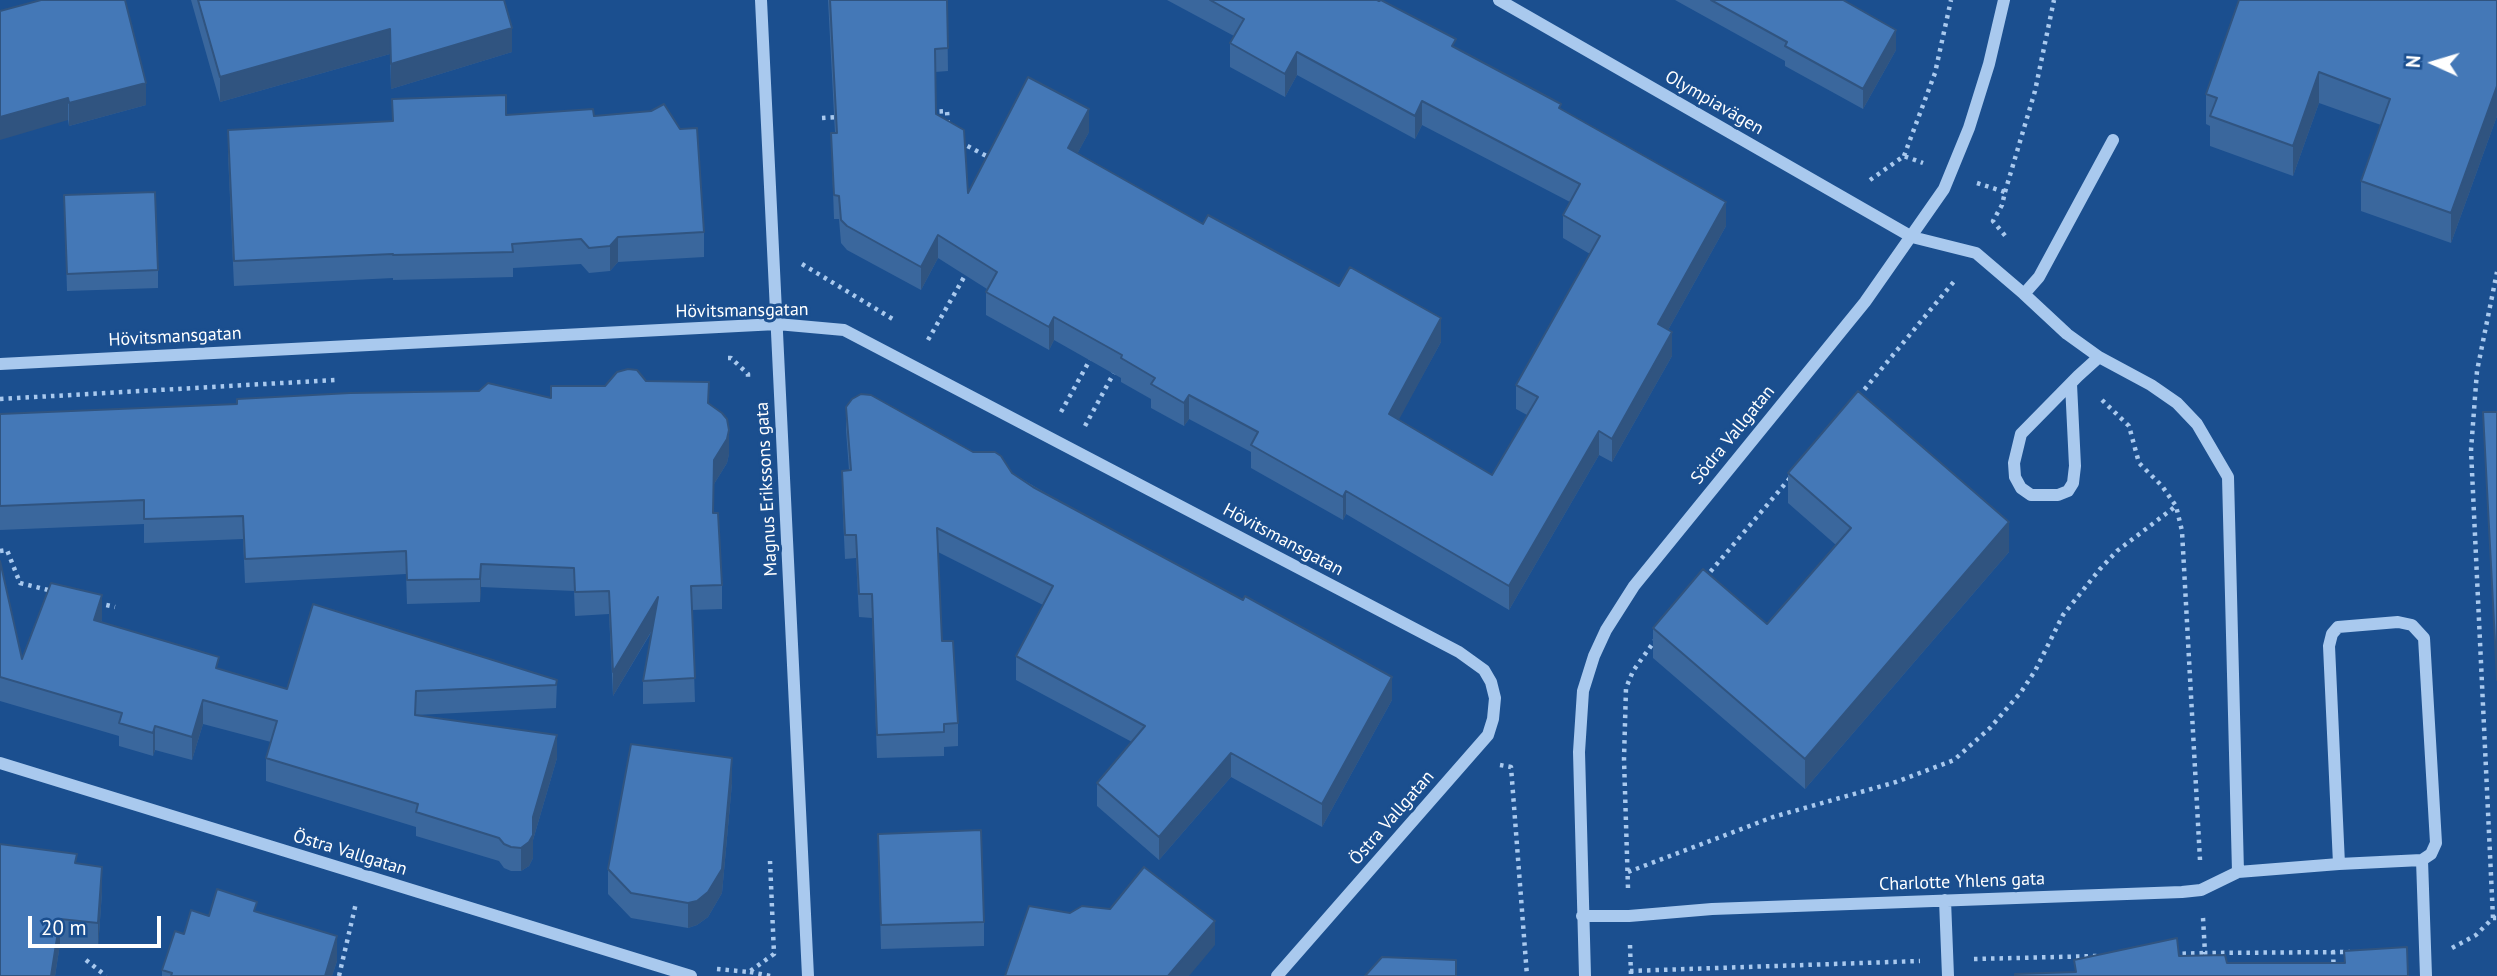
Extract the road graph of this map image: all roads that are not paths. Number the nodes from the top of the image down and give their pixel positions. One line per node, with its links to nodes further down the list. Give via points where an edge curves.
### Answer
1 (761, 0): 7 (street, Magnus Erikssons gata)
2 (1499, 0): 5 (street, Olympiavägen)
3 (2004, 0): 5 (street, Södra Vallgatan, via 1969,128 1944,189)
4 (2113, 140): 6 (street, via 2039,277)
5 (1912, 237): 6 (street, Olympiavägen, via 1976,253); 17 (street, Södra Vallgatan, via 1865,302 1666,545 1606,629 1583,691 1579,752)
6 (2024, 295): 8 (street)
7 (777, 324): 9 (street, Hövitsmansgatan); 11 (street, Hövitsmansgatan, via 844,330 1459,652); 19 (street, Magnus Erikssons gata)
8 (2099, 357): 10 (street); 15 (street, via 2176,403 2197,424 2228,477)
9 (0, 364)
10 (2071, 384): 10 (street, via 2021,434 2015,477 2031,495 2058,495 2073,483)
11 (1484, 670): 20 (street, Östra Vallgatan, via 1495,698 1488,735)
12 (0, 763): 18 (street, Östra Vallgatan)
13 (2422, 860): 14 (street, Charlotte Yhlens gata); 14 (street, via 2436,844 2424,638 2412,625 2398,622 2338,627 2329,646); 23 (street)
14 (2339, 864): 15 (street, Charlotte Yhlens gata)
15 (2238, 872): 16 (street, Charlotte Yhlens gata, via 2192,891)
16 (1945, 900): 17 (street, Charlotte Yhlens gata); 22 (street)
17 (1582, 916): 21 (street, Södra Vallgatan)
18 (691, 976)
19 (808, 976)
20 (1277, 976)
21 (1585, 976)
22 (1948, 976)
23 (2426, 976)

